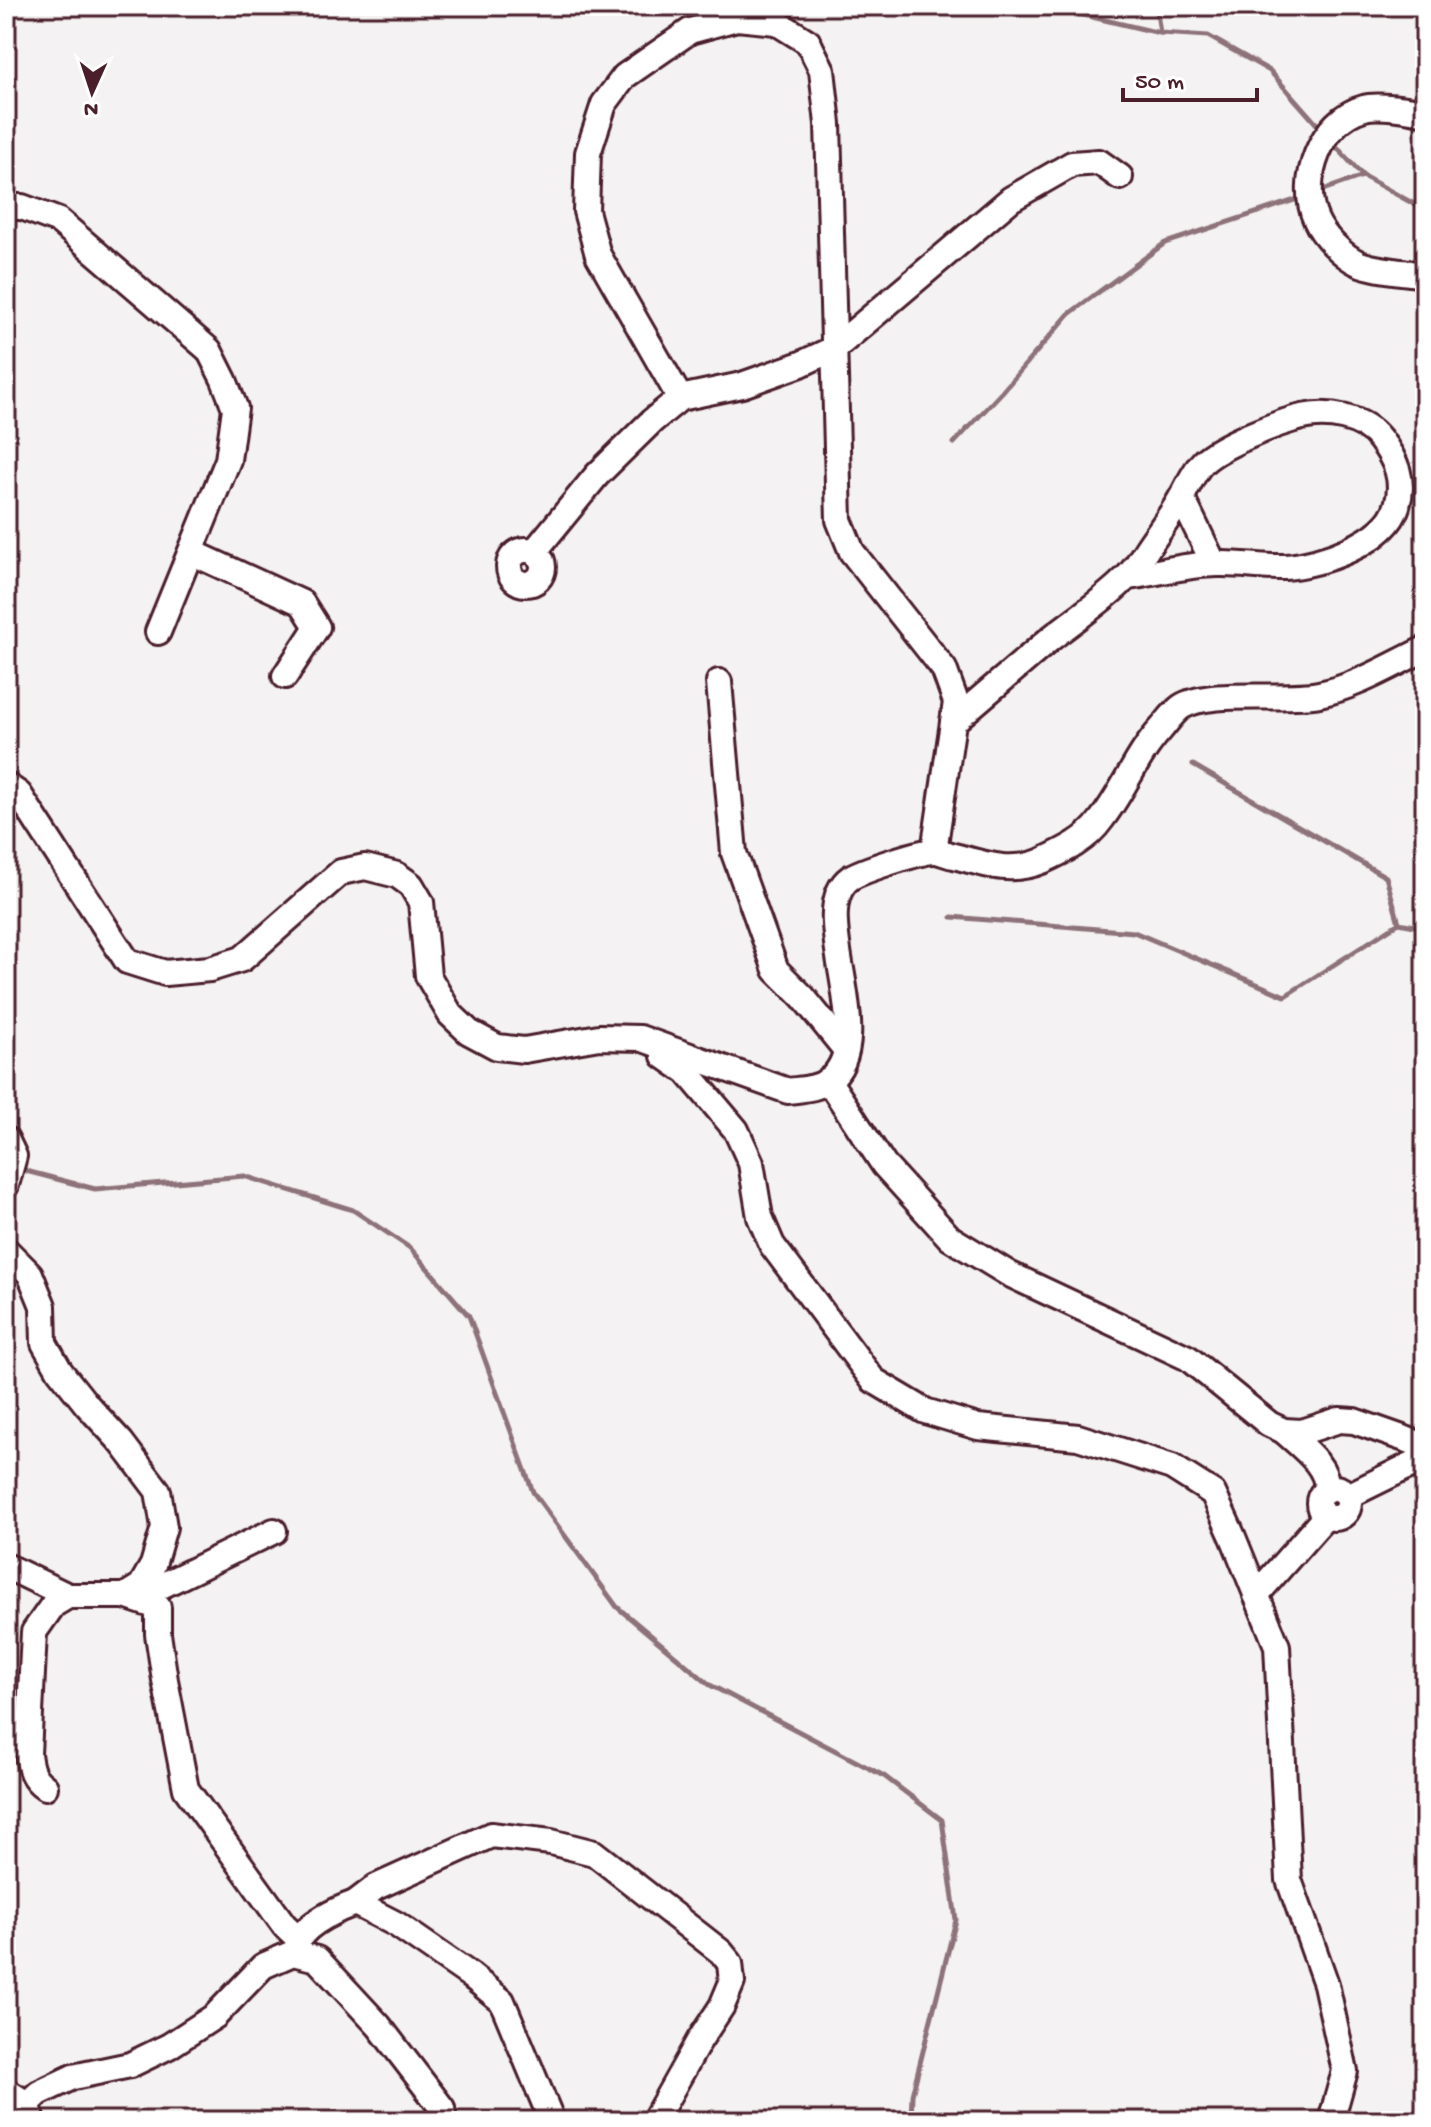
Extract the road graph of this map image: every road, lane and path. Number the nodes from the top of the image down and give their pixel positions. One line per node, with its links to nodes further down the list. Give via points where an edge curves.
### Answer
1 (1425, 113): 4 (street, via 1365,107 1343,118 1326,135 1311,172 1309,195 1316,221 1340,252 1362,265)
2 (1120, 177): 5 (street, via 1099,162 1072,164 1011,199)
3 (6, 207): 8 (street, via 22,207 59,221 209,350 235,408 228,460)
4 (1425, 275)
5 (835, 348): 6 (street, via 742,385); 6 (street, via 822,70 808,42 776,22 737,18 690,31 625,76 604,104 588,153 586,211 598,255); 16 (street, via 839,520 852,552 944,669 956,702)
6 (680, 398): 9 (street, via 597,475)
7 (1182, 498): 10 (street); 10 (street, via 1202,463 1213,455 1303,417 1360,422 1391,455 1400,476 1399,501 1388,523 1367,540 1325,560 1286,567); 11 (street)
8 (191, 552): 12 (street); 14 (street, via 302,603 317,627)
9 (534, 552)
10 (1216, 564): 11 (street)
11 (1128, 577): 16 (street)
12 (158, 632)
13 (1425, 649): 18 (street, via 1344,688 1317,695 1205,699 1181,707 1151,739 1101,821 1081,841 1039,862 1004,869)
14 (285, 676)
15 (719, 682): 20 (street, via 734,853 776,970)
16 (953, 722): 18 (street)
17 (6, 785): 19 (street, via 19,794 127,961 165,973 210,969 242,959 341,872 365,867 397,875 411,885 421,902 428,976 450,1014 469,1032 497,1047 524,1050 599,1037)
18 (934, 851): 20 (street, via 849,878 839,892 834,911 849,1022)
19 (640, 1038): 21 (street, via 788,1091); 32 (street, via 687,1072 736,1130 751,1163 760,1217 772,1245 873,1380 925,1411 978,1427 1078,1437 1172,1467 1213,1493)
20 (846, 1050): 21 (street)
21 (828, 1080): 25 (street, via 884,1165 950,1238 1009,1274 1188,1358)
22 (6, 1139): 23 (street, via 14,1156)
23 (6, 1185)
24 (6, 1250): 31 (street, via 30,1274 43,1306 44,1343 60,1371 158,1491 164,1527)
25 (1284, 1431): 26 (street, via 1354,1421); 28 (street)
26 (1425, 1446)
27 (1425, 1458): 28 (street)
28 (1338, 1493): 32 (street, via 1321,1495 1326,1516)
29 (274, 1531): 31 (street)
30 (6, 1566): 33 (street)
31 (155, 1587): 34 (street); 34 (street, via 141,1586); 37 (street, via 165,1680 186,1789)
32 (1256, 1595): 43 (street, via 1277,1646 1289,1880 1326,1984 1345,2071)
33 (68, 1596): 34 (street); 35 (street, via 53,1605 34,1632 28,1754 31,1772)
34 (125, 1596)
35 (45, 1787)
36 (355, 1903): 37 (street, via 304,1931); 41 (street, via 396,1924 502,2001); 42 (street, via 376,1887 491,1835 594,1853 730,1963 732,1982 722,2006)
37 (301, 1946): 39 (street, via 263,1966 215,2016 169,2046 130,2065 73,2077 39,2093); 40 (street, via 379,2026 436,2099)
38 (6, 2091): 39 (street)
39 (30, 2112)
40 (444, 2121)
41 (552, 2121)
42 (654, 2121)
43 (1331, 2121)

